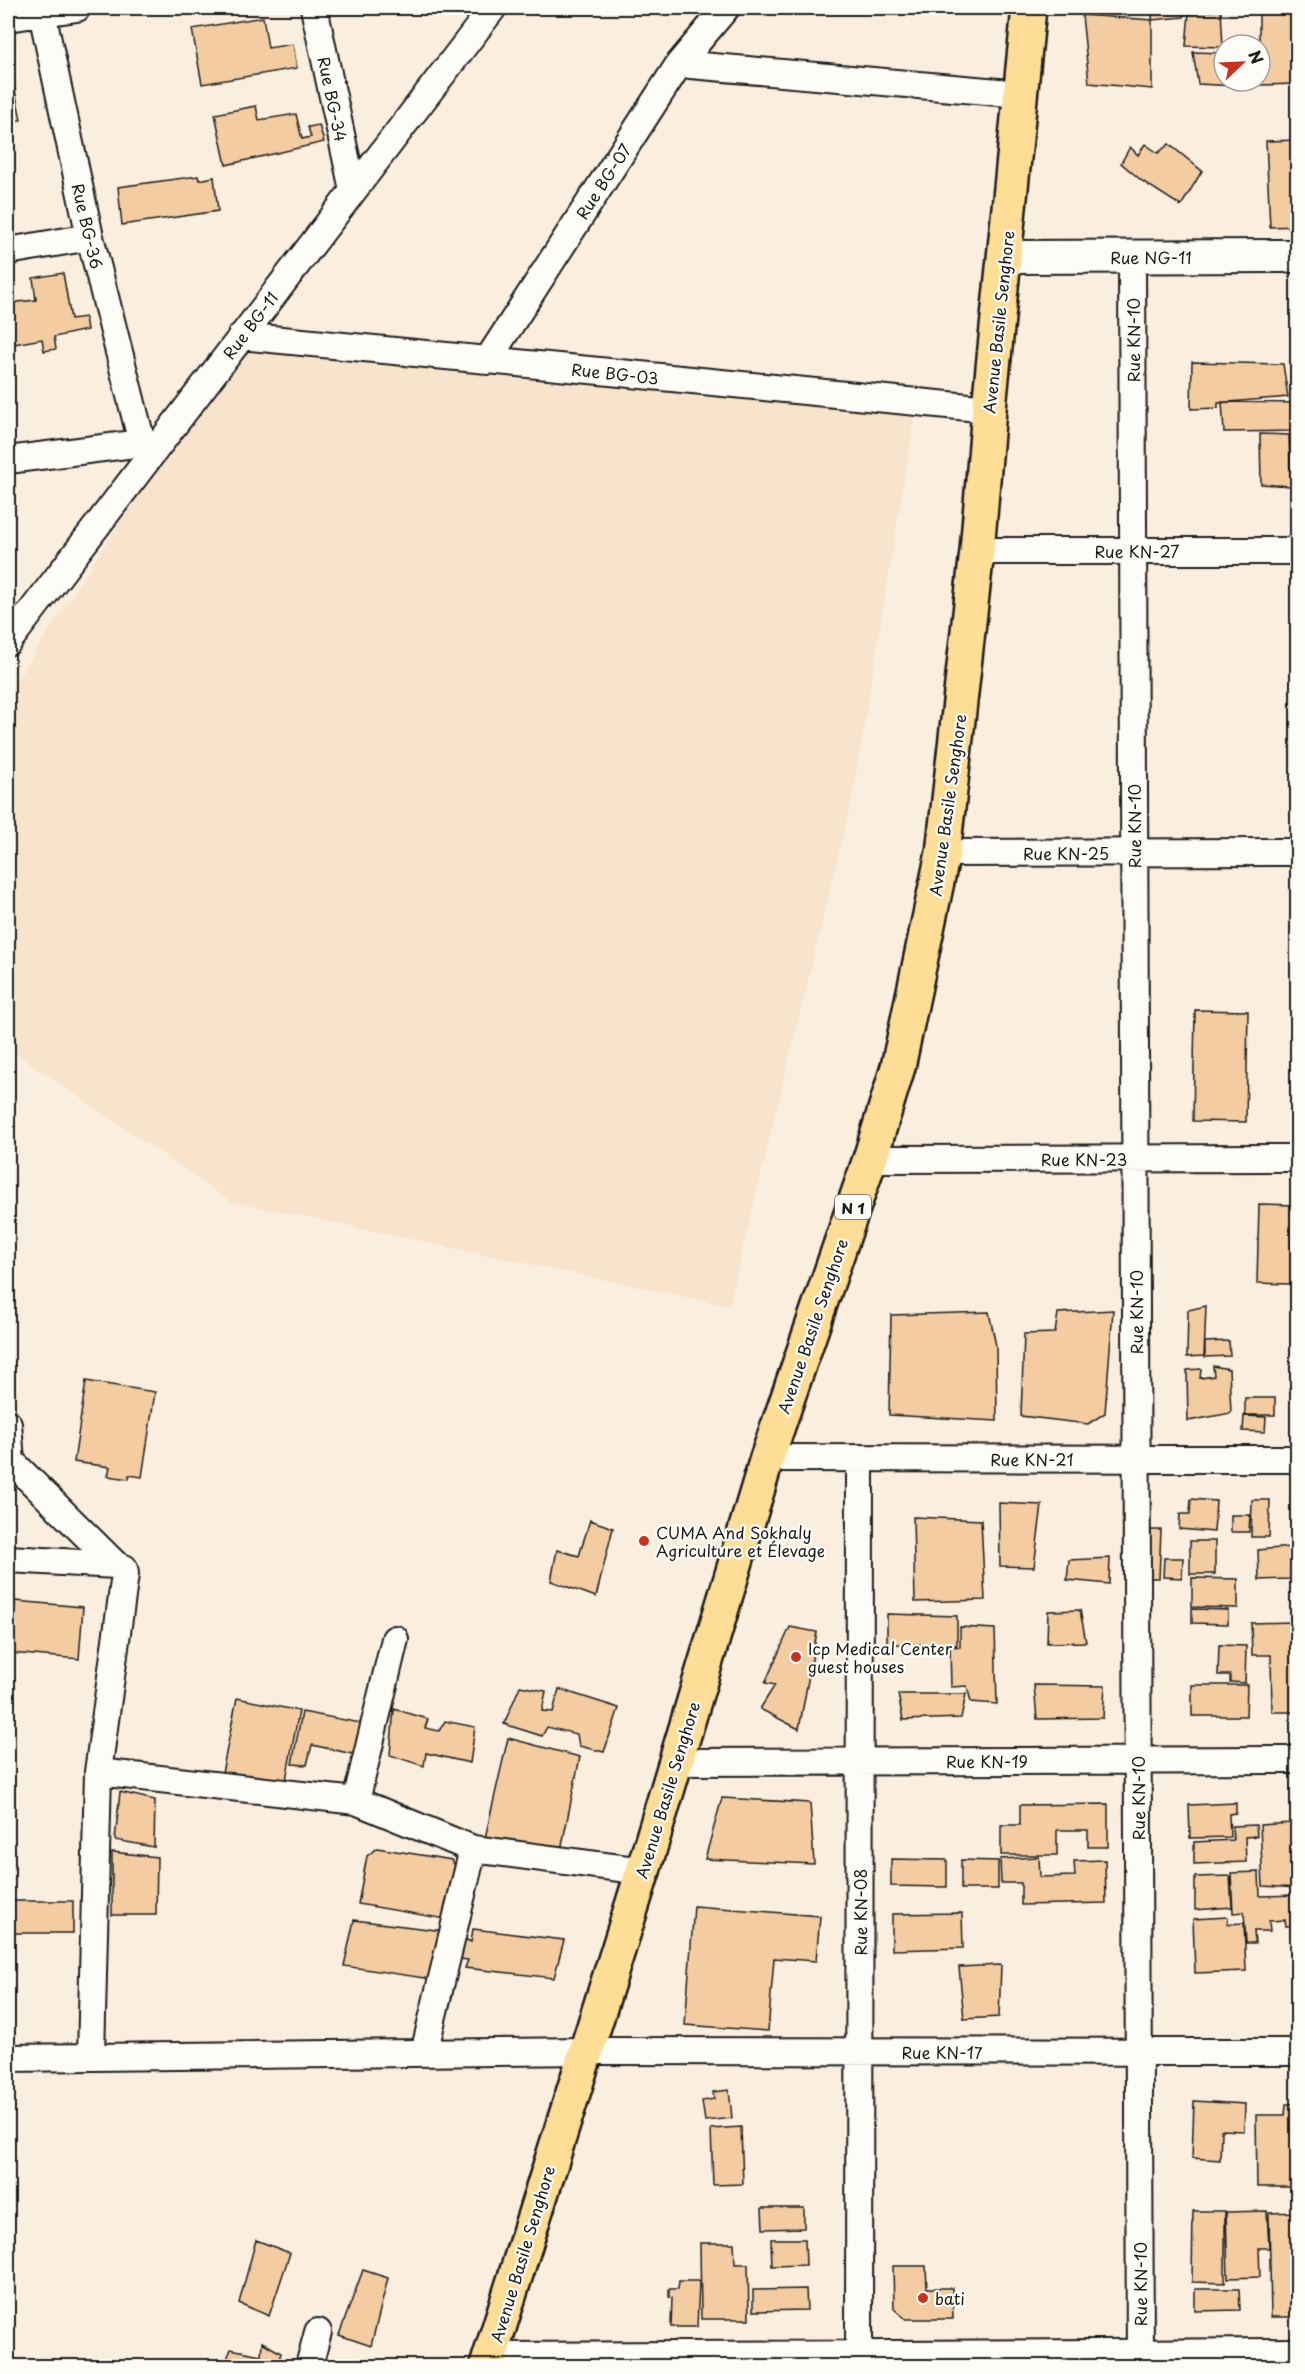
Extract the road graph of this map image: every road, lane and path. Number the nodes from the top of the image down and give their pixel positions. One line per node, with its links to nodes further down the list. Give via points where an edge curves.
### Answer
1 (77, 8): 6 (street)
2 (314, 8): 10 (street, Rue BG-34)
3 (493, 8): 10 (street, Rue BG-11)
4 (726, 8): 8 (street, Rue BG-07)
5 (1029, 8): 9 (highway, Avenue Basile Senghore / N 1)
6 (41, 10): 7 (street); 11 (street, Rue BG-36)
7 (8, 18)
8 (679, 64): 9 (street); 17 (street, Rue BG-07)
9 (1021, 94): 14 (highway, Avenue Basile Senghore / N 1)
10 (352, 190): 16 (street, Rue BG-11)
11 (90, 237): 12 (street); 19 (street, Rue BG-36)
12 (8, 251)
13 (1298, 256): 15 (street, Rue NG-11)
14 (1004, 257): 15 (street, Rue NG-11); 18 (highway, Avenue Basile Senghore / N 1)
15 (1132, 258): 22 (street, Rue KN-10)
16 (241, 336): 17 (street, Rue BG-03); 19 (street, Rue BG-11)
17 (487, 360): 18 (street, Rue BG-03)
18 (989, 409): 21 (highway, Avenue Basile Senghore / N 1)
19 (146, 449): 20 (street); 24 (street, Rue BG-11)
20 (8, 460)
21 (977, 551): 22 (street, Rue KN-27); 26 (highway, Avenue Basile Senghore / N 1)
22 (1133, 551): 23 (street, Rue KN-27); 27 (street, Rue KN-10)
23 (1298, 551)
24 (8, 642)
25 (1298, 852): 27 (street, Rue KN-25)
26 (943, 853): 27 (street, Rue KN-25); 29 (highway, Avenue Basile Senghore / N 1, via 898,1067)
27 (1135, 853): 30 (street, Rue KN-10)
28 (1298, 1158): 30 (street, Rue KN-23)
29 (870, 1159): 30 (street, Rue KN-23); 32 (highway, Avenue Basile Senghore / N 1)
30 (1136, 1159): 34 (street, Rue KN-10)
31 (8, 1424): 37 (street, via 11,1461)
32 (767, 1458): 33 (street, Rue KN-21); 42 (highway, Avenue Basile Senghore / N 1)
33 (860, 1458): 34 (street, Rue KN-21); 41 (street, Rue KN-08)
34 (1137, 1459): 35 (street, Rue KN-21); 39 (street, Rue KN-10)
35 (1298, 1459)
36 (8, 1559): 37 (street)
37 (116, 1565): 43 (street, via 124,1568 125,1574)
38 (395, 1640): 44 (street)
39 (1138, 1760): 40 (street, Rue KN-19); 41 (street, Rue KN-19); 49 (street, Rue KN-10)
40 (1298, 1760)
41 (860, 1761): 42 (street, Rue KN-19); 48 (street, Rue KN-08)
42 (676, 1762): 46 (highway, Avenue Basile Senghore / N 1)
43 (98, 1772): 44 (street); 52 (street)
44 (356, 1801): 45 (street)
45 (473, 1849): 46 (street); 51 (street)
46 (643, 1871): 47 (highway, Avenue Basile Senghore / N 1)
47 (586, 2051): 48 (street, Rue KN-17); 51 (street, Rue KN-17); 58 (highway, Avenue Basile Senghore / N 1)
48 (860, 2052): 49 (street, Rue KN-17); 56 (street, Rue KN-08)
49 (1139, 2052): 50 (street, Rue KN-17); 57 (street, Rue KN-10)
50 (1298, 2052)
51 (423, 2054): 52 (street, Rue KN-17)
52 (91, 2056): 53 (street, Rue KN-17)
53 (8, 2058)
54 (318, 2332): 60 (street)
55 (1298, 2352): 57 (street)
56 (860, 2360): 57 (street); 59 (street)
57 (1140, 2360)
58 (489, 2361): 59 (street)
59 (562, 2361)
60 (309, 2367)

